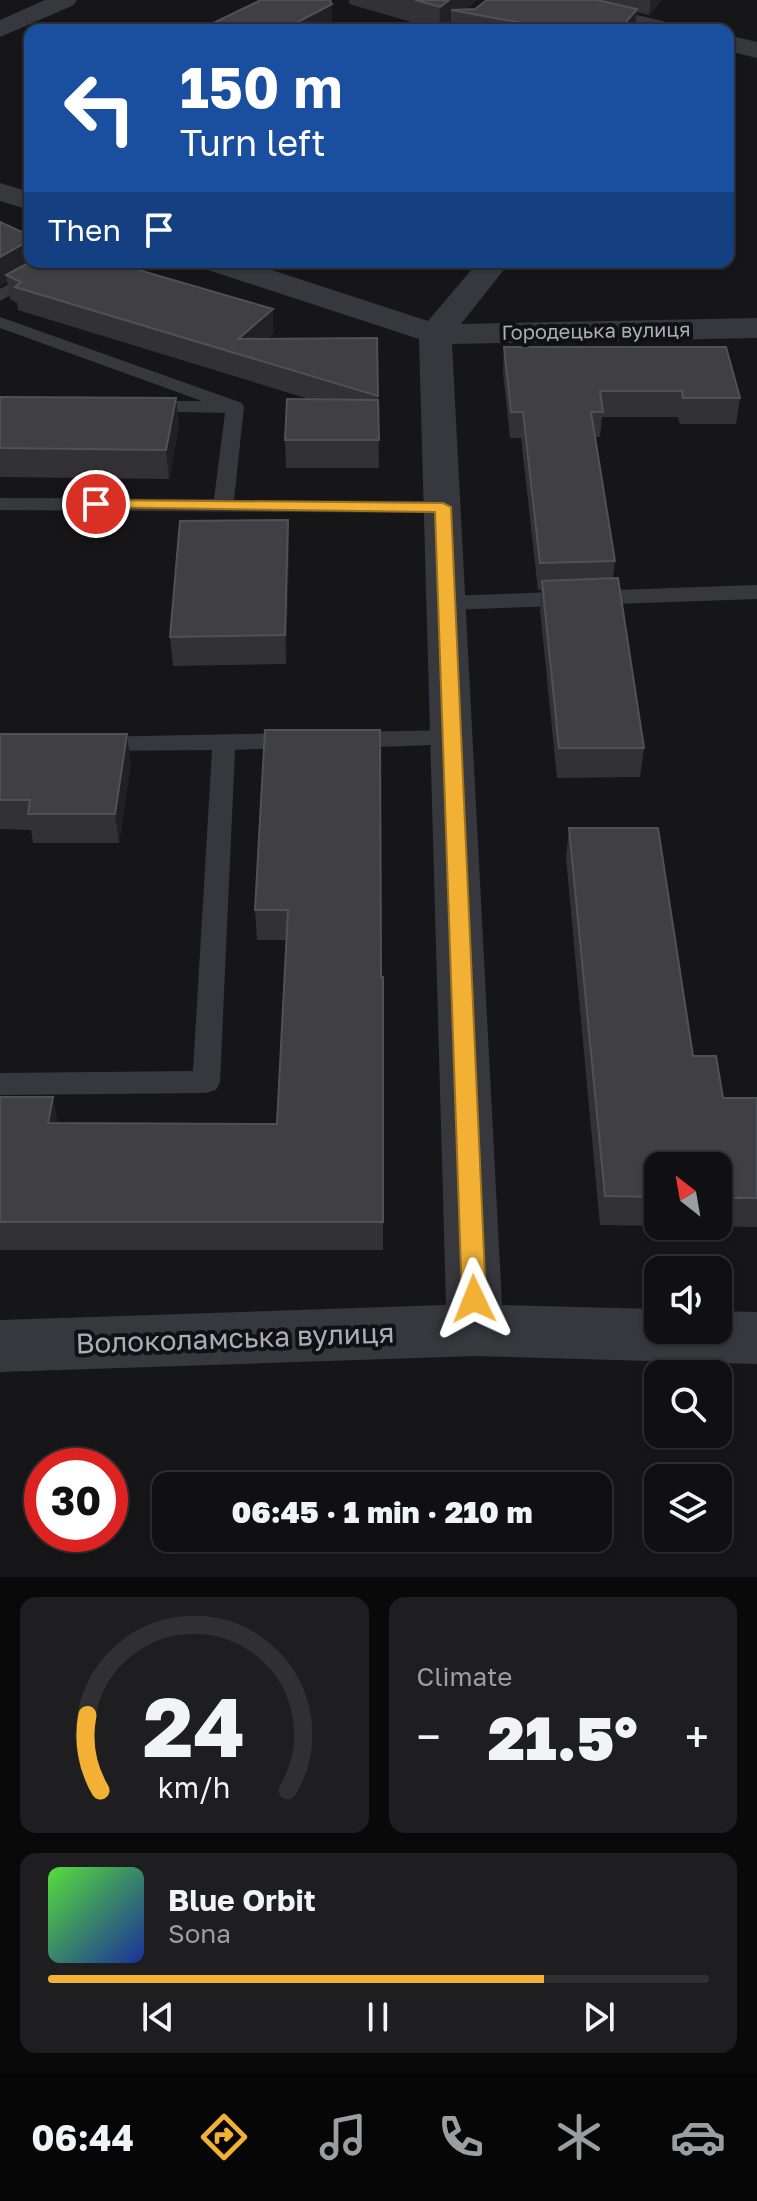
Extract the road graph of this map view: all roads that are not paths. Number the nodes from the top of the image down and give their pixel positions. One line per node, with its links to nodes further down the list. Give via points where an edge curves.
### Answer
1 (65, 0): 4 (street)
2 (542, 0): 3 (street)
3 (644, 24)
4 (0, 29)
5 (734, 44): 6 (street)
6 (757, 50)
7 (0, 192): 8 (street)
8 (24, 199)
9 (50, 268): 12 (lane)
10 (234, 268): 15 (street, Городецька вулиця)
11 (489, 268): 15 (street)
12 (0, 296)
13 (0, 322): 17 (lane)
14 (757, 328): 15 (street, Городецька вулиця)
15 (435, 334): 20 (street)
16 (126, 407): 17 (lane)
17 (235, 407): 19 (lane)
18 (0, 504): 19 (lane)
19 (223, 505): 20 (lane)
20 (443, 507): 22 (street)
21 (757, 592): 22 (lane)
22 (448, 603): 23 (street)
23 (454, 738): 24 (lane); 27 (street)
24 (224, 742): 25 (lane); 26 (lane, via 206,1082)
25 (80, 743)
26 (0, 1084)
27 (475, 1330): 28 (street, Волоколамська вулиця); 29 (street, Волоколамська вулиця)
28 (757, 1338)
29 (0, 1346)

